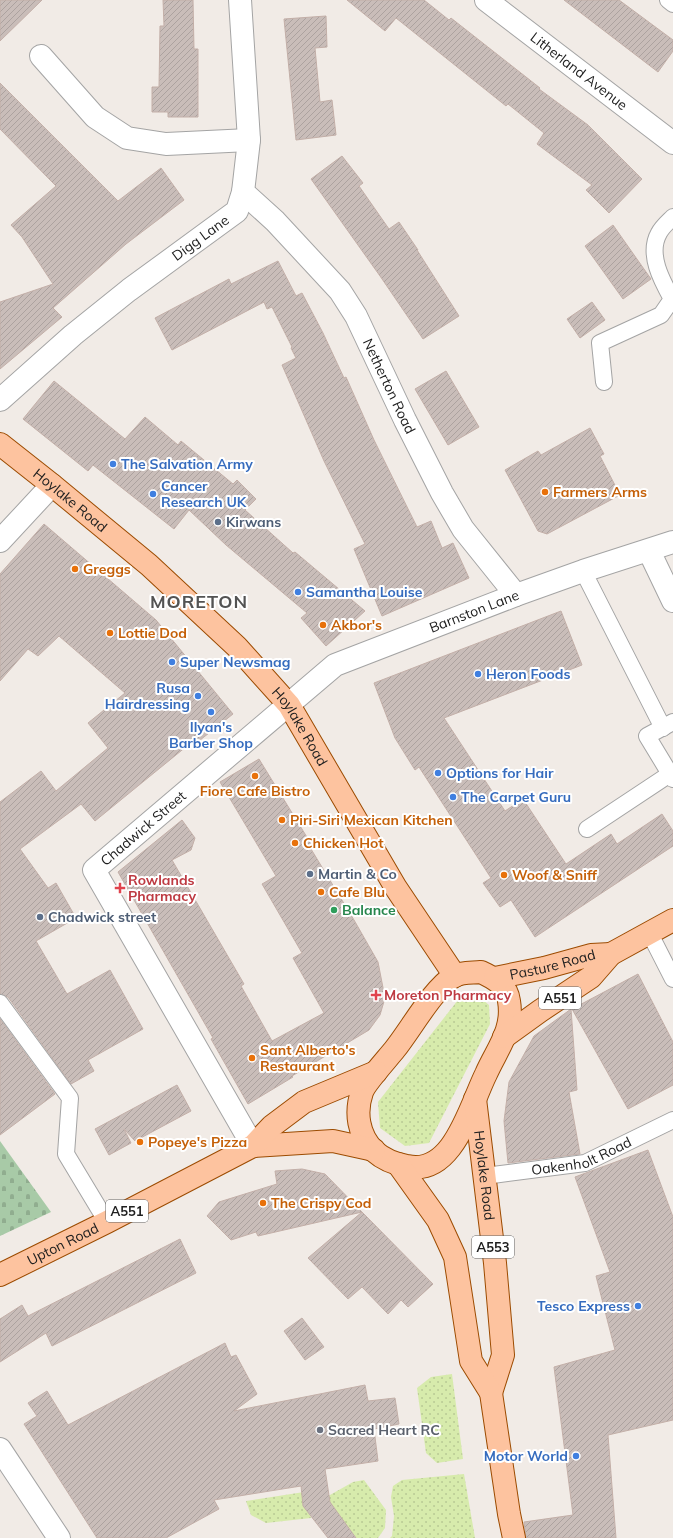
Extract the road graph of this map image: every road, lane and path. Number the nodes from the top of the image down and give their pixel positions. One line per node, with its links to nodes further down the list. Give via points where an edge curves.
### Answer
1 (240, 0): 6 (street, Digg Lane)
2 (486, 0): 7 (street, Litherland Avenue)
3 (668, 0): 4 (lane)
4 (673, 4)
5 (41, 56): 6 (street, via 95,117 127,138 166,144)
6 (248, 140): 8 (street, Digg Lane)
7 (673, 142)
8 (243, 192): 11 (street, Digg Lane, via 237,211 129,290 73,335); 18 (street, Netherton Road, via 275,221 340,291 356,316 442,493 463,529)
9 (673, 216): 10 (lane, via 658,234 654,249 662,281 672,299 661,315 600,343)
10 (604, 382)
11 (0, 400)
12 (0, 444): 13 (main road, Hoylake Road)
13 (52, 485): 14 (street); 20 (main road, Hoylake Road, via 149,565 237,646)
14 (0, 541)
15 (673, 542): 16 (street, Barnston Lane)
16 (648, 551): 17 (street, Barnston Lane); 19 (street)
17 (583, 571): 18 (street, Barnston Lane); 21 (lane)
18 (516, 595): 20 (street, Barnston Lane, via 335,665)
19 (673, 601)
20 (289, 705): 27 (main road, Hoylake Road, via 396,888); 35 (street, Chadwick Street, via 94,870)
21 (668, 725): 22 (lane, via 647,736)
22 (672, 777): 23 (lane)
23 (587, 829)
24 (673, 920): 25 (main road, Pasture Road / A551)
25 (649, 932): 26 (main road, Pasture Road / A551); 29 (lane)
26 (611, 954): 28 (main road, Pasture Road / A551, via 591,955); 31 (main road, Pasture Road / A551, via 591,977)
27 (455, 976): 28 (main road, via 481,972); 32 (main road, via 442,986)
28 (495, 978): 31 (main road, via 504,986 509,1000 510,1024)
29 (673, 979)
30 (0, 1003): 39 (lane, via 70,1098 66,1154)
31 (504, 1038): 33 (main road)
32 (377, 1072): 35 (main road, Upton Road / A551, via 304,1102 272,1126); 36 (main road, via 362,1090 359,1107 359,1124)
33 (475, 1099): 37 (main road, via 453,1145 443,1157 432,1165 415,1168); 38 (main road, Hoylake Road / A553)
34 (673, 1120): 38 (lane, Oakenholt Road, via 585,1163)
35 (253, 1146): 36 (main road, Upton Road / A551, via 333,1141); 39 (main road, Upton Road / A551)
36 (374, 1150): 37 (main road)
37 (398, 1164): 41 (main road, Hoylake Road / A553, via 438,1220 455,1257 472,1361)
38 (485, 1176): 41 (main road, Hoylake Road / A553, via 503,1355)
39 (107, 1222): 40 (main road, Upton Road / A551)
40 (0, 1275)
41 (491, 1393): 44 (main road, Hoylake Road / A553)
42 (0, 1449): 43 (street)
43 (59, 1538)
44 (514, 1538)

